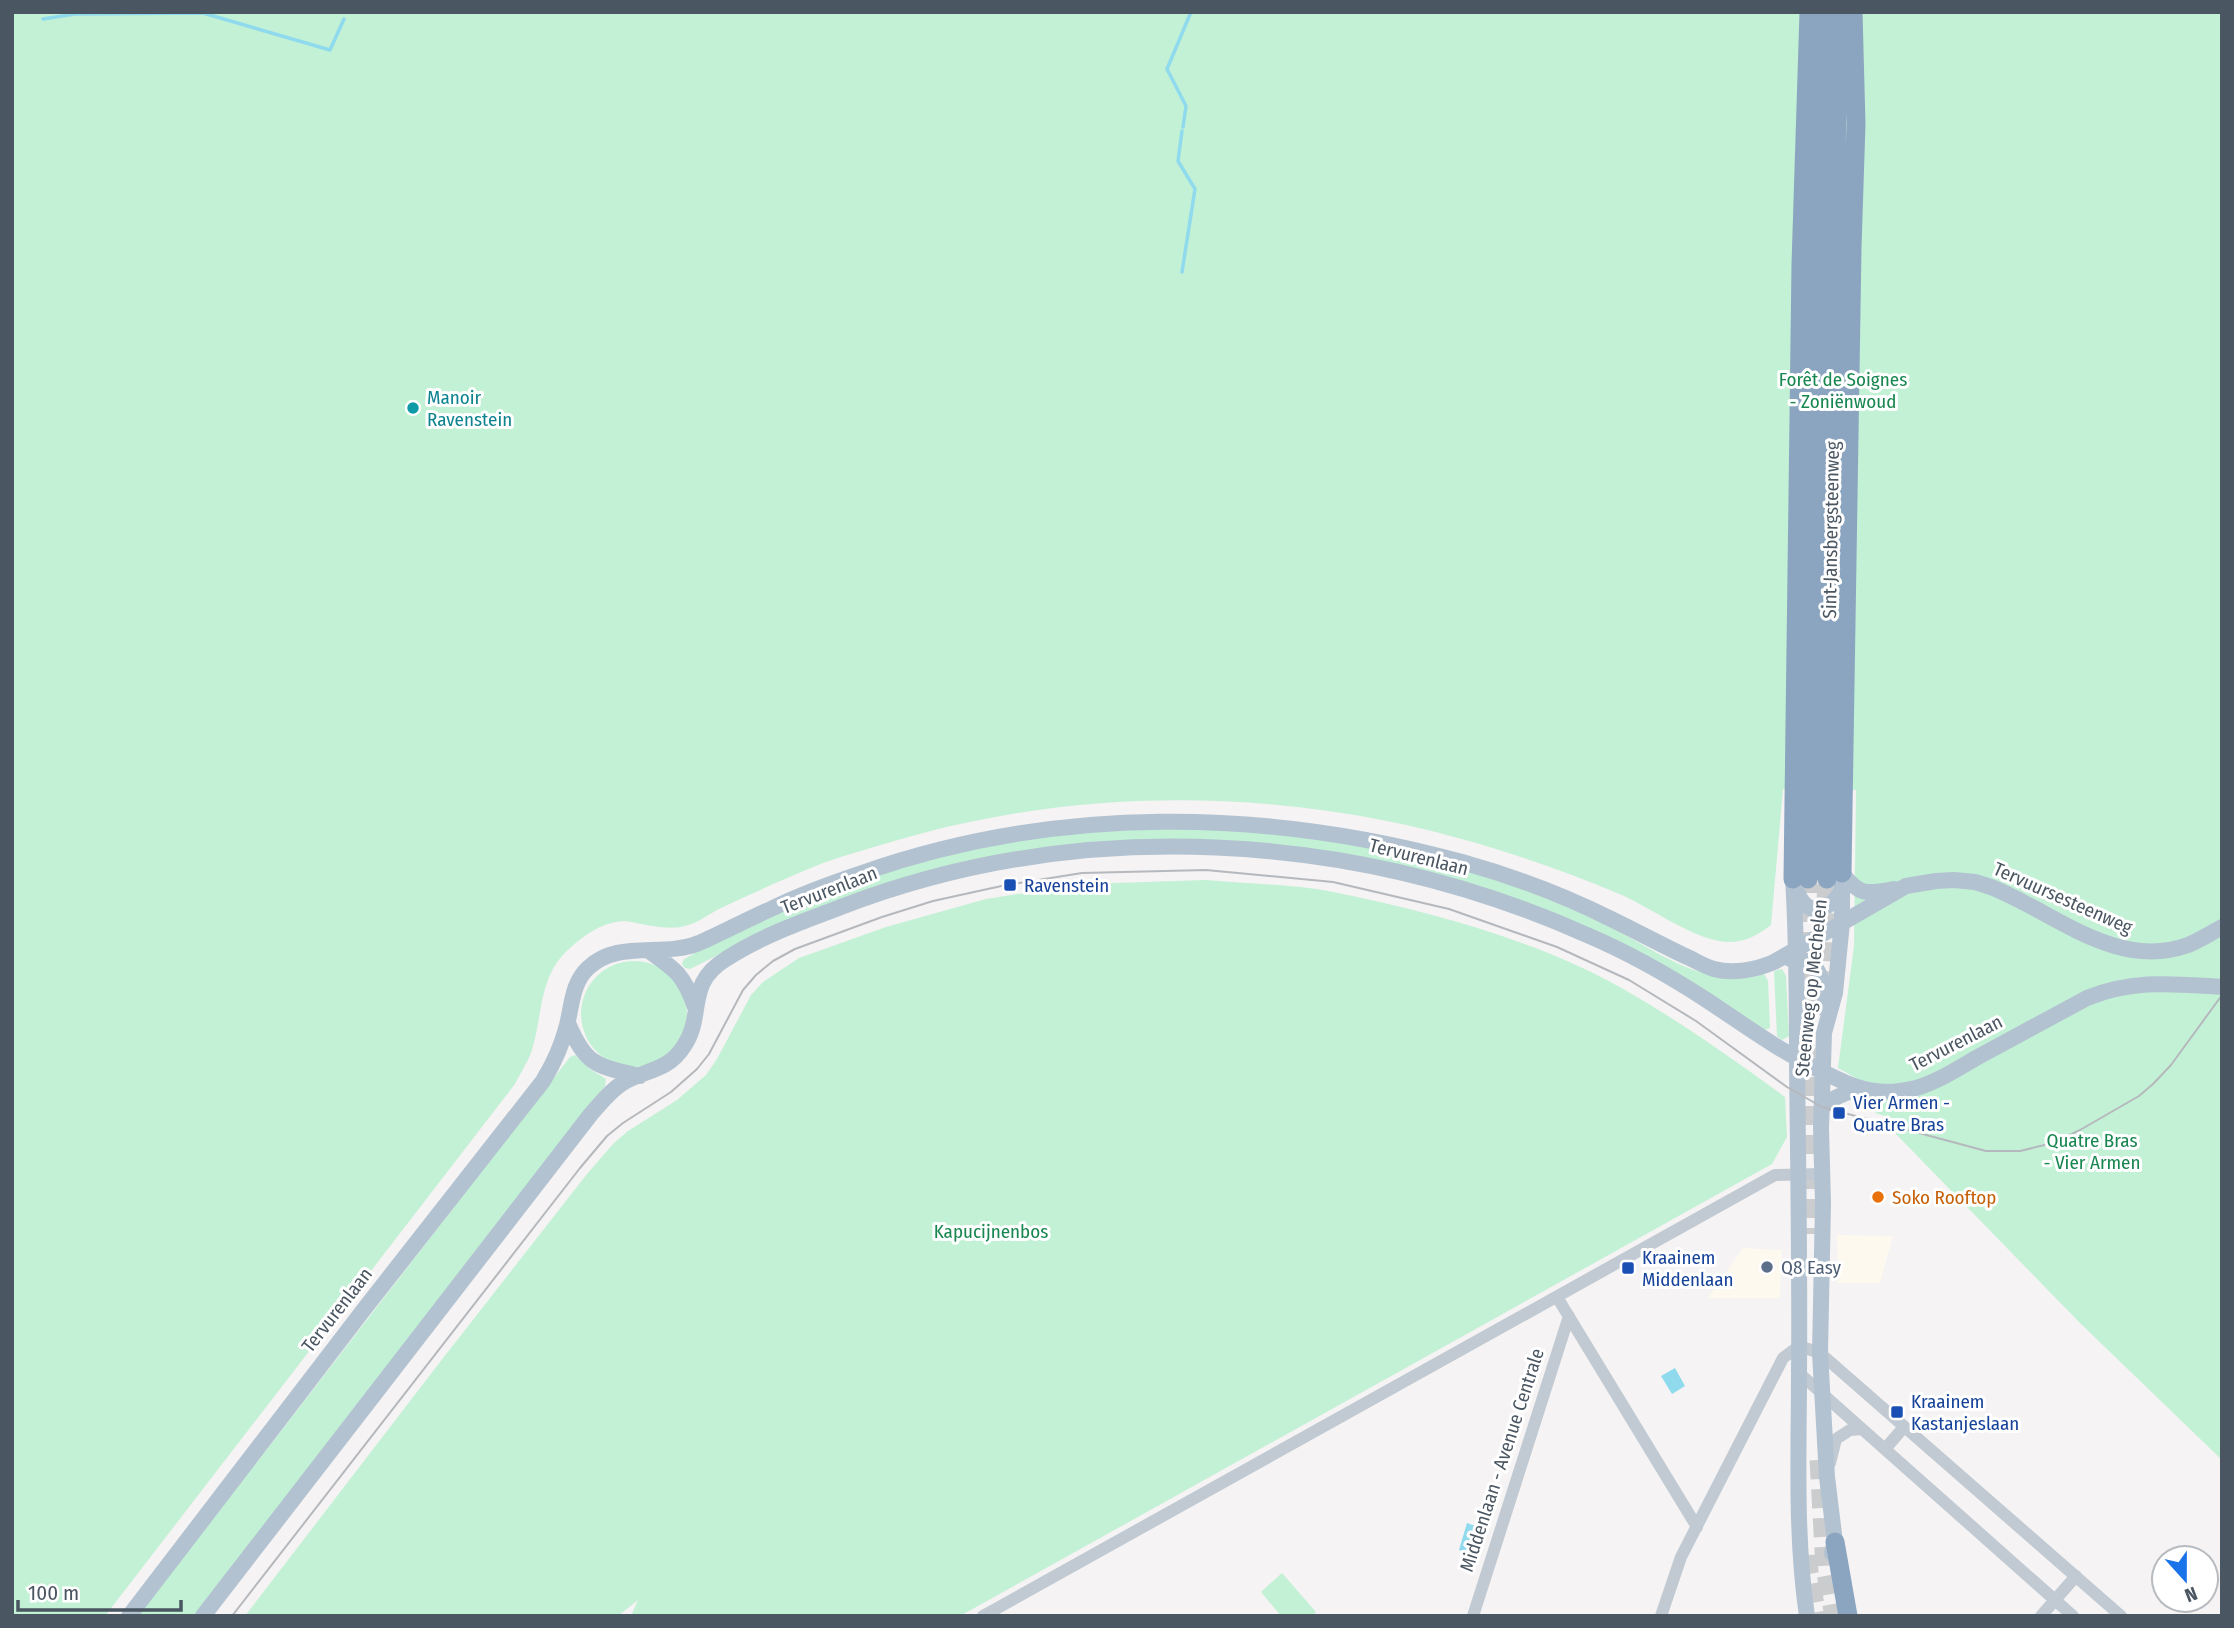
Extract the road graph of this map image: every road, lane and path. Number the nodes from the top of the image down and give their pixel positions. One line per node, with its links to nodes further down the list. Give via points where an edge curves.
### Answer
1 (1809, 12): 5 (highway, via 1801,250)
2 (1822, 12): 5 (highway, Sint-Jansbergsteenweg)
3 (1838, 12): 5 (highway, Sint-Jansbergsteenweg)
4 (1853, 12): 5 (highway, via 1852,248)
5 (1822, 880): 6 (main road, via 1872,893); 7 (main road, Steenweg op Mechelen); 10 (main road, Steenweg op Mechelen)
6 (1906, 886): 7 (main road, Tervuursesteenweg); 8 (main road, Tervuursesteenweg, via 1975,882 2007,893 2100,941 2130,950 2170,949)
7 (1842, 923): 10 (main road, Tervuursesteenweg); 14 (main road, Steenweg op Mechelen, via 1835,993)
8 (2222, 927)
9 (649, 951): 10 (main road, Tervurenlaan, via 694,945 778,905 921,855 1004,836 1077,826 1196,821 1298,828 1383,842 1465,863 1543,889 1712,968 1732,971 1765,966); 12 (main road, via 680,975); 13 (main road, Tervurenlaan, via 616,952 586,970 576,986)
10 (1797, 953): 14 (main road, via 1823,979); 15 (main road, Steenweg op Mechelen)
11 (2222, 987): 18 (main road, Tervurenlaan, via 2162,983 2108,990 1920,1087)
12 (695, 1007): 15 (main road, Tervurenlaan, via 700,987 722,961 788,927 883,891 1045,855 1217,848 1379,866 1530,911 1653,969); 17 (main road, Tervurenlaan, via 693,1027 680,1052 659,1070)
13 (568, 1023): 17 (main road, via 580,1049 594,1063); 37 (main road, Tervurenlaan, via 556,1060 543,1081)
14 (1824, 1033): 16 (main road, Steenweg op Mechelen)
15 (1797, 1060): 16 (main road, Tervurenlaan); 21 (main road, Steenweg op Mechelen)
16 (1823, 1072): 18 (main road, Tervurenlaan); 19 (main road, Steenweg op Mechelen)
17 (640, 1076): 38 (main road, Tervurenlaan, via 622,1083 591,1114)
18 (1858, 1088): 19 (main road)
19 (1822, 1107): 20 (main road, Steenweg op Mechelen)
20 (1821, 1174): 21 (street); 25 (main road, Steenweg op Mechelen)
21 (1798, 1175): 22 (street, via 1775,1175); 24 (main road, Steenweg op Mechelen)
22 (1557, 1297): 23 (street); 39 (street)
23 (1569, 1316): 32 (street); 40 (street, Middenlaan - Avenue Centrale)
24 (1799, 1346): 25 (street); 26 (main road, Steenweg op Mechelen); 32 (street, via 1783,1359)
25 (1820, 1353): 27 (main road, Steenweg op Mechelen); 28 (street)
26 (1799, 1373): 27 (street); 35 (main road, Steenweg op Mechelen, via 1797,1500)
27 (1822, 1393): 29 (street); 31 (main road, Steenweg op Mechelen)
28 (1904, 1427): 30 (street); 34 (street)
29 (1862, 1429): 30 (street); 31 (street, via 1836,1439)
30 (1885, 1449): 36 (street)
31 (1827, 1477): 33 (main road, Steenweg op Mechelen)
32 (1697, 1527): 41 (street, via 1681,1557)
33 (1835, 1542): 44 (main road, Steenweg op Mechelen, via 1830,1567); 45 (highway)
34 (2076, 1576): 36 (street); 48 (street)
35 (1802, 1583): 42 (main road, via 1795,1598); 43 (main road)
36 (2054, 1600): 46 (street); 47 (street)
37 (129, 1616)
38 (203, 1616)
39 (983, 1616)
40 (1473, 1616)
41 (1661, 1616)
42 (1795, 1616)
43 (1807, 1616)
44 (1839, 1616)
45 (1849, 1616)
46 (2041, 1616)
47 (2073, 1616)
48 (2121, 1616)

